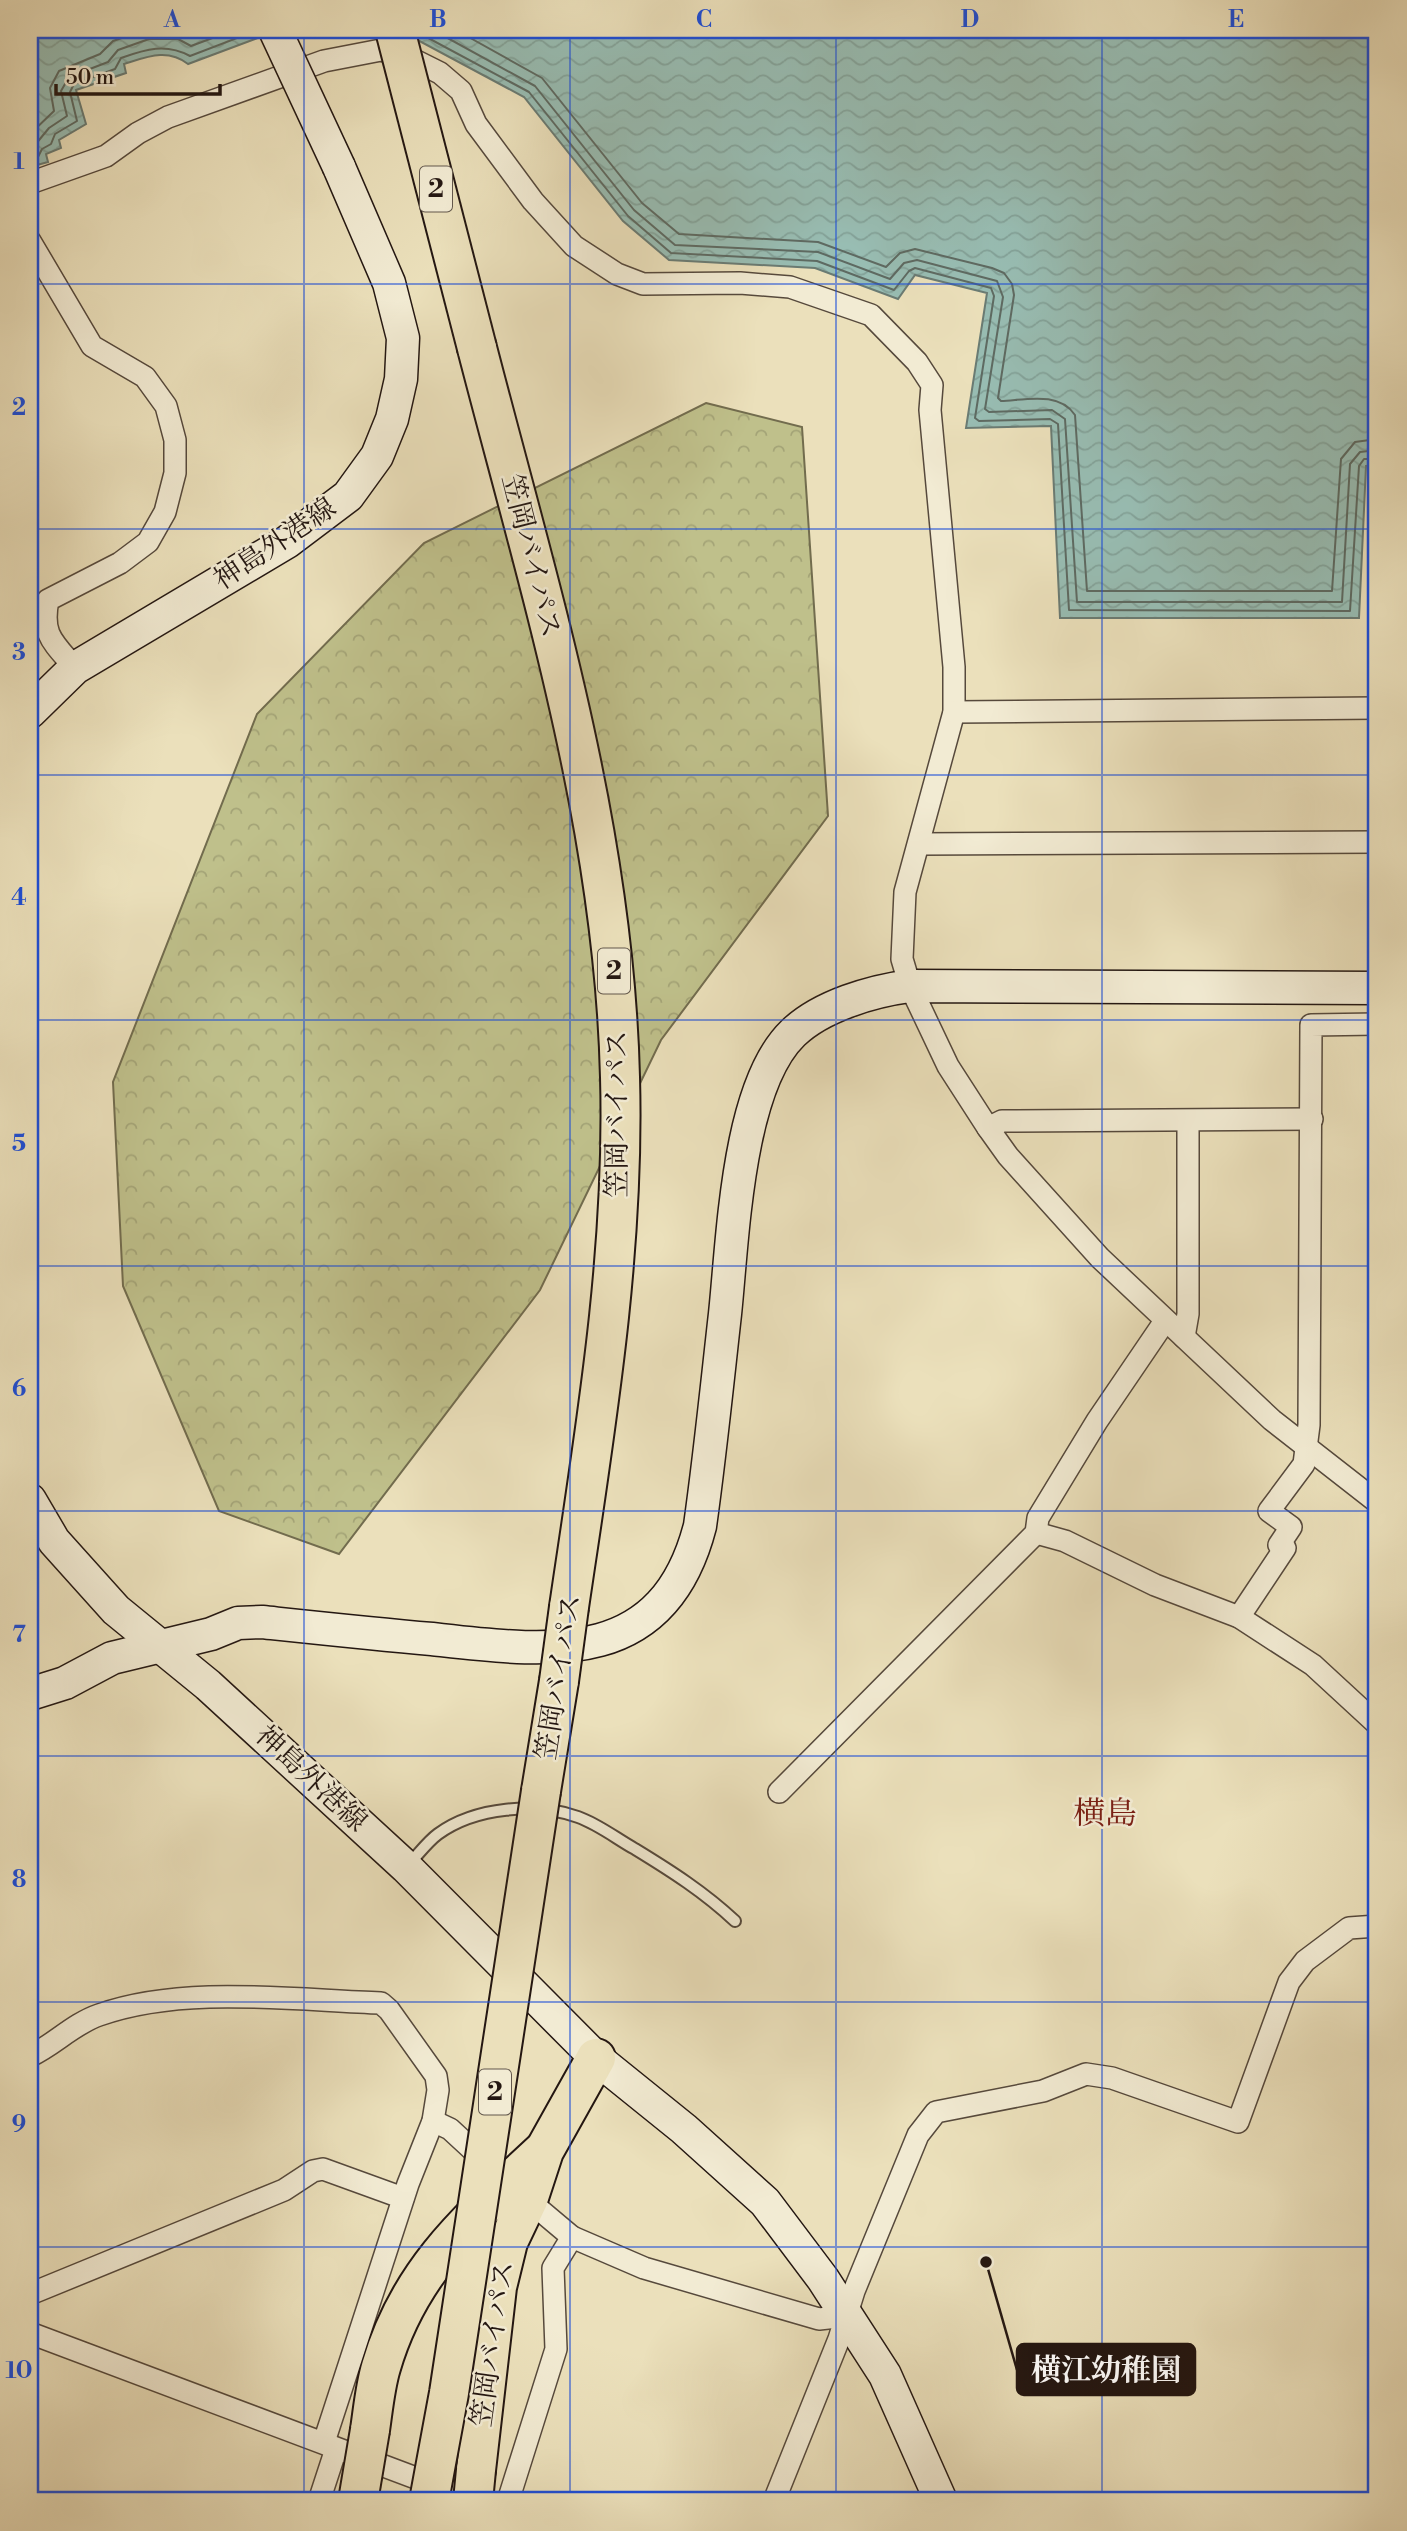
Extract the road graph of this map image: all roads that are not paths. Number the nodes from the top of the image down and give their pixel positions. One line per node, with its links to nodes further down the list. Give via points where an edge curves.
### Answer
1 (275, 30): 5 (street, 神島外港線, bridge, via 389,282 403,338 401,379 392,419 377,456 348,496 287,542)
2 (395, 30): 40 (highway, 笠岡バイパス / 2, bridge, via 583,757 602,866 621,1077 617,1219 598,1407)
3 (30, 184): 8 (street, via 106,156 168,117 324,61 382,50 431,68 460,91 476,124 533,201 574,246 617,274 643,284 790,287 871,315 918,362 932,385 930,410 954,667)
4 (30, 241): 5 (street, via 92,346 145,377 166,405 175,440 172,486 165,512 148,542 120,563 48,600 47,636)
5 (75, 668): 7 (street, 神島外港線)
6 (1377, 708): 8 (street)
7 (30, 712)
8 (954, 712): 10 (street)
9 (1377, 842): 10 (street)
10 (919, 844): 11 (street, via 901,924 902,959)
11 (910, 986): 12 (street); 16 (street, via 948,1066); 24 (street, via 880,990 823,1014 793,1033 767,1067 741,1155 701,1526 693,1556 675,1588 644,1620 608,1638 563,1649 262,1622 238,1623)
12 (1377, 988)
13 (1377, 1024): 14 (street, via 1311,1026)
14 (1312, 1119): 15 (street); 19 (street)
15 (1188, 1121): 16 (street, via 1002,1121); 18 (street, via 1188,1314)
16 (988, 1128): 17 (street, via 1100,1258)
17 (1165, 1321): 18 (street); 22 (street, via 1038,1518)
18 (1184, 1337): 19 (street)
19 (1307, 1447): 21 (street); 23 (street, via 1304,1464 1269,1511 1291,1527 1279,1545 1285,1548)
20 (30, 1500): 24 (street, 神島外港線, via 54,1541 116,1611)
21 (1377, 1502)
22 (1036, 1533): 23 (street, via 1065,1541 1155,1585); 27 (street)
23 (1239, 1617): 26 (street, via 1313,1665)
24 (162, 1647): 25 (street, via 112,1658 65,1683); 28 (street, 神島外港線)
25 (30, 1694)
26 (1377, 1724)
27 (779, 1791)
28 (406, 1867): 29 (lane, via 438,1834 473,1816 552,1811 580,1818 681,1876); 32 (street, 神島外港線)
29 (735, 1921)
30 (1377, 1926): 38 (street, via 1349,1928 1306,1961 1289,1982 1238,2122 1112,2078 1086,2074 1042,2091 936,2112 918,2135)
31 (30, 2056): 33 (street, via 99,2015 162,2002 226,1996 381,2003 436,2076)
32 (596, 2058): 34 (highway, 笠岡バイパス); 38 (street, 神島外港線, via 765,2202)
33 (433, 2121): 34 (street, via 450,2129); 35 (street)
34 (518, 2192): 36 (street); 42 (highway, 笠岡バイパス, via 497,2287); 44 (highway, 笠岡バイパス, bridge, via 432,2261 411,2293 381,2368)
35 (403, 2198): 37 (street, via 335,2173 313,2171 284,2190); 41 (street)
36 (572, 2237): 38 (street, via 669,2275 819,2319); 47 (street, via 553,2268 556,2349)
37 (30, 2294)
38 (846, 2316): 48 (street); 49 (street, 神島外港線, via 885,2375)
39 (30, 2333): 41 (street)
40 (449, 2393): 45 (highway, 2, bridge); 46 (highway, 2, bridge)
41 (330, 2445): 42 (street); 43 (street)
42 (476, 2491)
43 (319, 2501)
44 (358, 2501)
45 (429, 2501)
46 (440, 2501)
47 (508, 2501)
48 (774, 2501)
49 (942, 2501)

